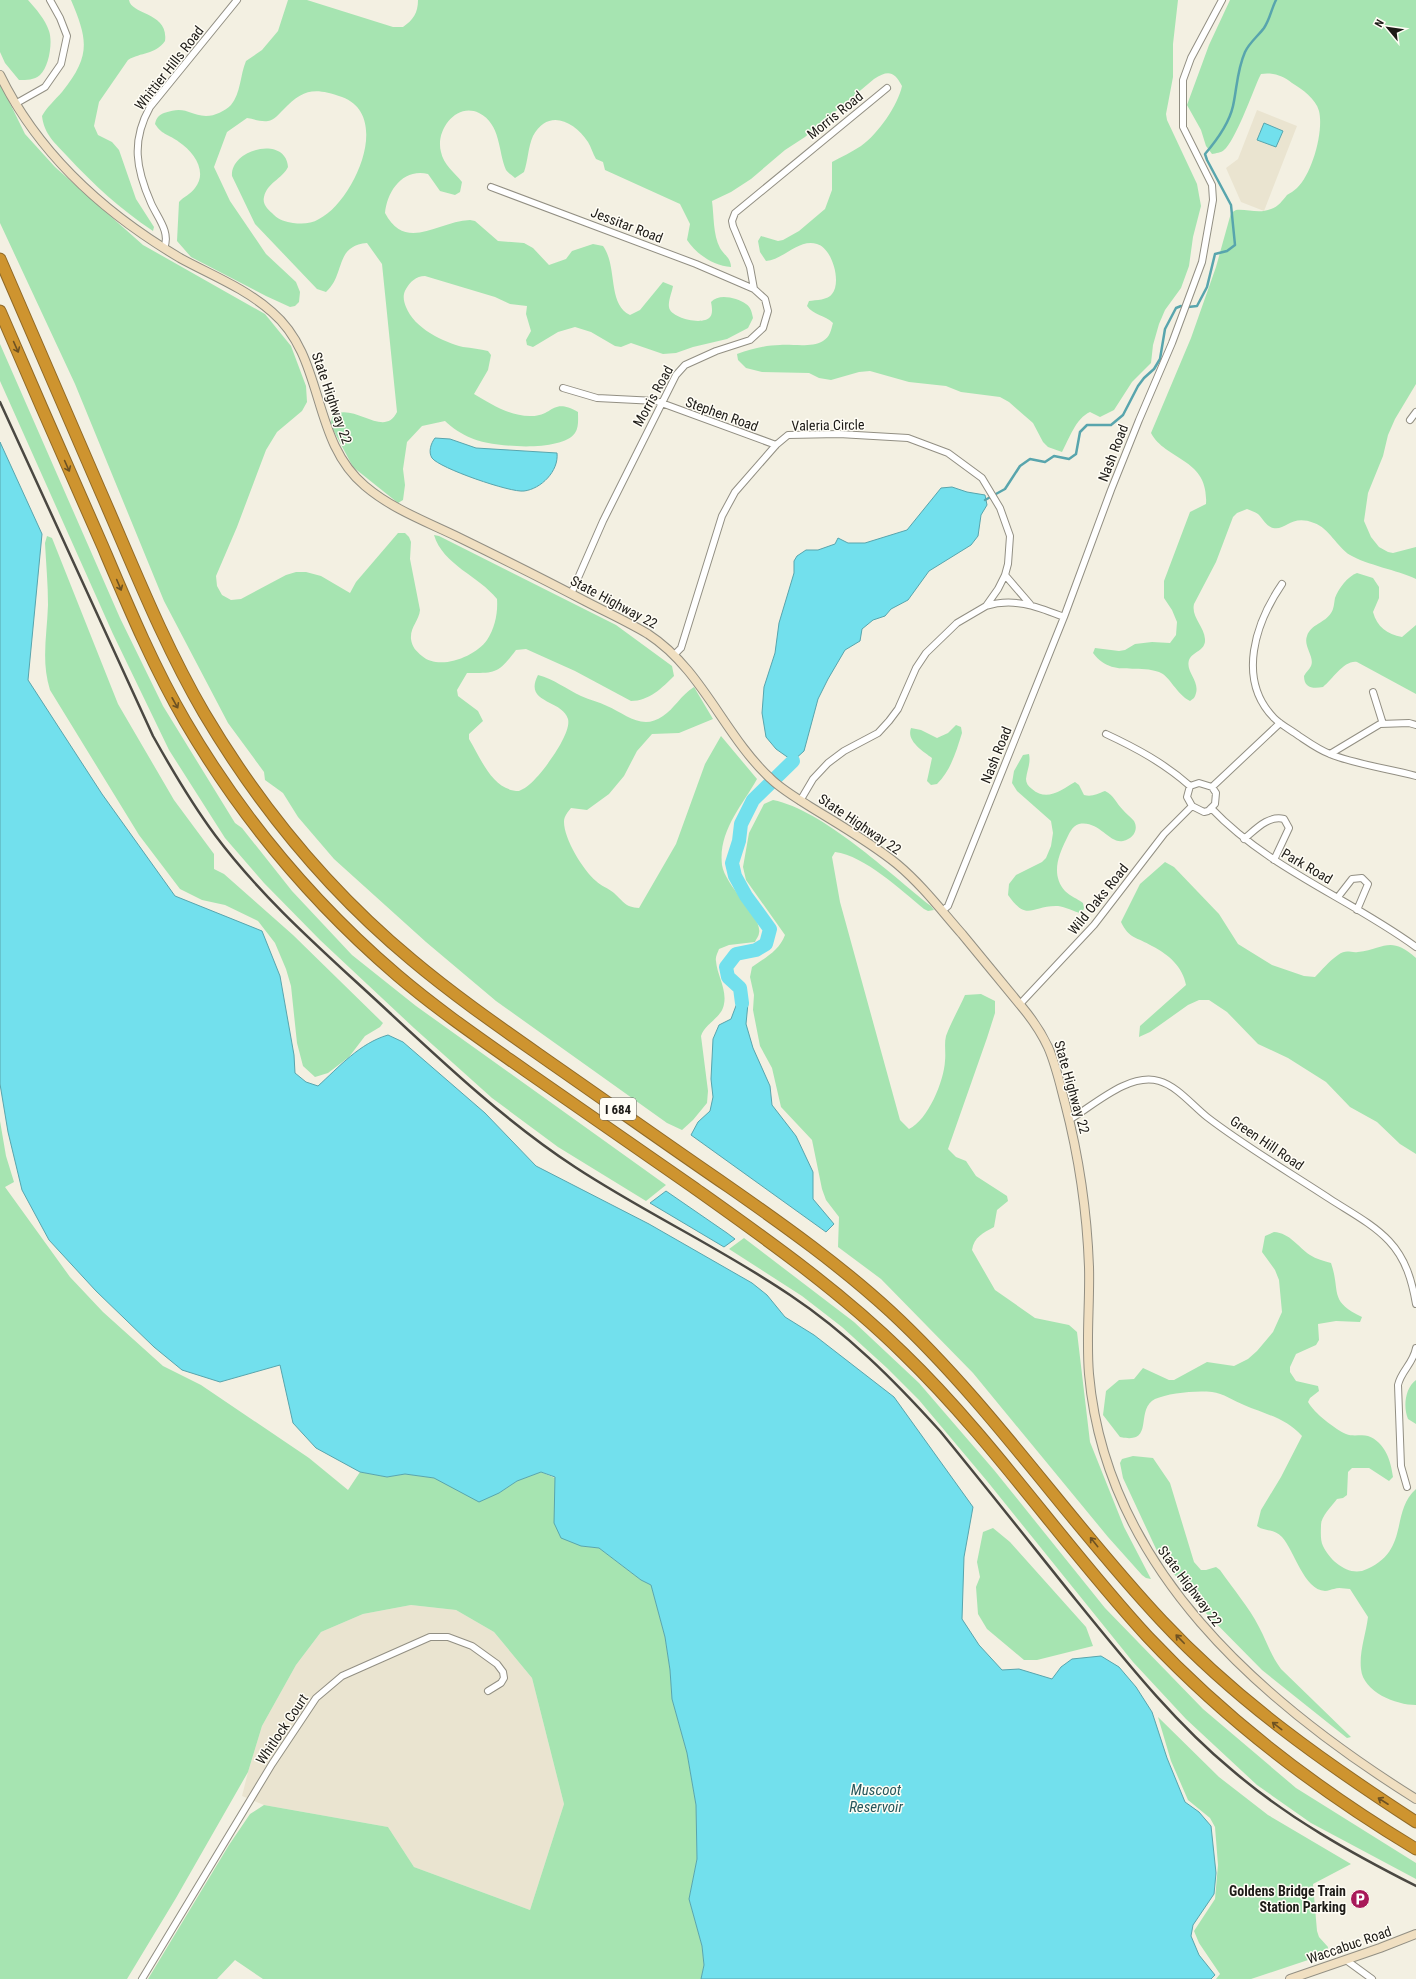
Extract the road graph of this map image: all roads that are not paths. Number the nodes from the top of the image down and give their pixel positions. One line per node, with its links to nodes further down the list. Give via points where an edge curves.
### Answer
1 (50, 0): 6 (street, via 68,36 61,64 46,87)
2 (237, 0): 8 (street, Whittier Hills Road, via 143,119 138,136 137,160 151,204 166,231 167,242)
3 (1222, 0): 22 (street, Nash Road, via 1191,58 1183,80 1183,127 1212,185 1213,200 1202,262)
4 (0, 75): 6 (main road, State Highway 22)
5 (887, 88): 10 (street, Morris Road, via 735,213 733,226 750,267)
6 (15, 104): 8 (main road, State Highway 22, via 40,140 83,187 116,215)
7 (491, 187): 10 (street, Jessitar Road, via 696,264)
8 (164, 248): 19 (main road, State Highway 22, via 248,295 271,311 289,330 308,366 325,425 336,451 349,470 367,488 404,511)
9 (0, 259): 49 (highway, I 684, one-way to 9, via 1350,1779 1284,1731 1225,1683 1134,1590 1021,1452 947,1368 857,1282 793,1232 444,986 381,933 323,875 296,845 247,780 183,674)
10 (754, 289): 13 (street, Morris Road, via 765,299 768,311 763,328 750,340 685,365 676,375)
11 (0, 311): 50 (highway, I 684, one-way to 50, via 164,684 230,792 308,889 367,948 431,1003 745,1223 843,1298 932,1382 1118,1603 1200,1689 1237,1723 1303,1775)
12 (563, 388): 13 (street, Stephen Road, via 598,398 656,401)
13 (661, 404): 16 (street, Stephen Road); 19 (street, Morris Road, via 603,521)
14 (1416, 412): 15 (street)
15 (1410, 420)
16 (776, 446): 17 (street, Valeria Circle, via 788,435 839,434 908,438 948,453 982,478 1000,508 1010,536); 23 (street, Valeria Circle, via 735,492 722,516 681,648)
17 (1005, 575): 20 (street, Valeria Circle); 21 (street, Valeria Circle)
18 (1282, 584): 25 (street, via 1269,604 1253,647 1252,668 1257,689 1273,717)
19 (571, 594): 23 (main road, State Highway 22, via 646,633)
20 (1030, 604): 21 (street, Valeria Circle, via 1012,602); 22 (street, Valeria Circle)
21 (986, 606): 33 (street, Valeria Circle, via 957,623 940,638 916,668 898,709 889,721 878,733 828,764 813,779)
22 (1064, 617): 40 (street, Nash Road, via 970,854 948,906)
23 (674, 655): 33 (main road, State Highway 22, via 765,774)
24 (1373, 692): 26 (street)
25 (1280, 722): 29 (street); 32 (street)
26 (1383, 724): 27 (street); 29 (street)
27 (1416, 725)
28 (1106, 734): 31 (street, via 1158,761)
29 (1330, 754): 30 (street)
30 (1416, 776)
31 (1190, 786): 32 (street, via 1199,783); 34 (street, via 1187,797)
32 (1212, 787): 35 (street, via 1216,798)
33 (800, 800): 40 (main road, State Highway 22, via 885,855 909,875)
34 (1192, 806): 35 (street, via 1204,812); 42 (street, Wild Oaks Road, via 1164,834 1094,925)
35 (1211, 808): 36 (street, Park Road)
36 (1244, 839): 37 (street, Park Road); 37 (street, via 1262,824 1273,819 1284,819 1289,828)
37 (1274, 860): 38 (street, Park Road)
38 (1338, 897): 39 (street, Park Road); 39 (street, via 1352,879 1362,878 1368,884)
39 (1357, 910): 41 (street, Park Road)
40 (942, 911): 42 (main road, State Highway 22)
41 (1416, 947)
42 (1020, 1004): 43 (main road, State Highway 22, via 1046,1042)
43 (1069, 1120): 44 (street, Green Hill Road, via 1108,1094 1141,1080 1158,1081 1175,1089 1226,1131 1376,1229 1405,1263); 48 (main road, State Highway 22, via 1080,1178 1087,1238 1088,1348 1092,1396 1109,1468 1136,1532 1176,1594 1245,1669 1332,1742)
44 (1416, 1304)
45 (1416, 1348): 46 (street, via 1398,1385 1401,1466)
46 (1407, 1486)
47 (488, 1691): 53 (street, Whitlock Court, via 501,1683 504,1678 503,1672 497,1664 472,1646 448,1637 430,1637 342,1676 316,1698 272,1764)
48 (1416, 1799)
49 (1416, 1822)
50 (1416, 1849)
51 (1416, 1934): 52 (main road, Waccabuc Road)
52 (1346, 1960): 54 (main road, Waccabuc Road); 55 (street)
53 (142, 1979)
54 (1290, 1979)
55 (1372, 1979)

